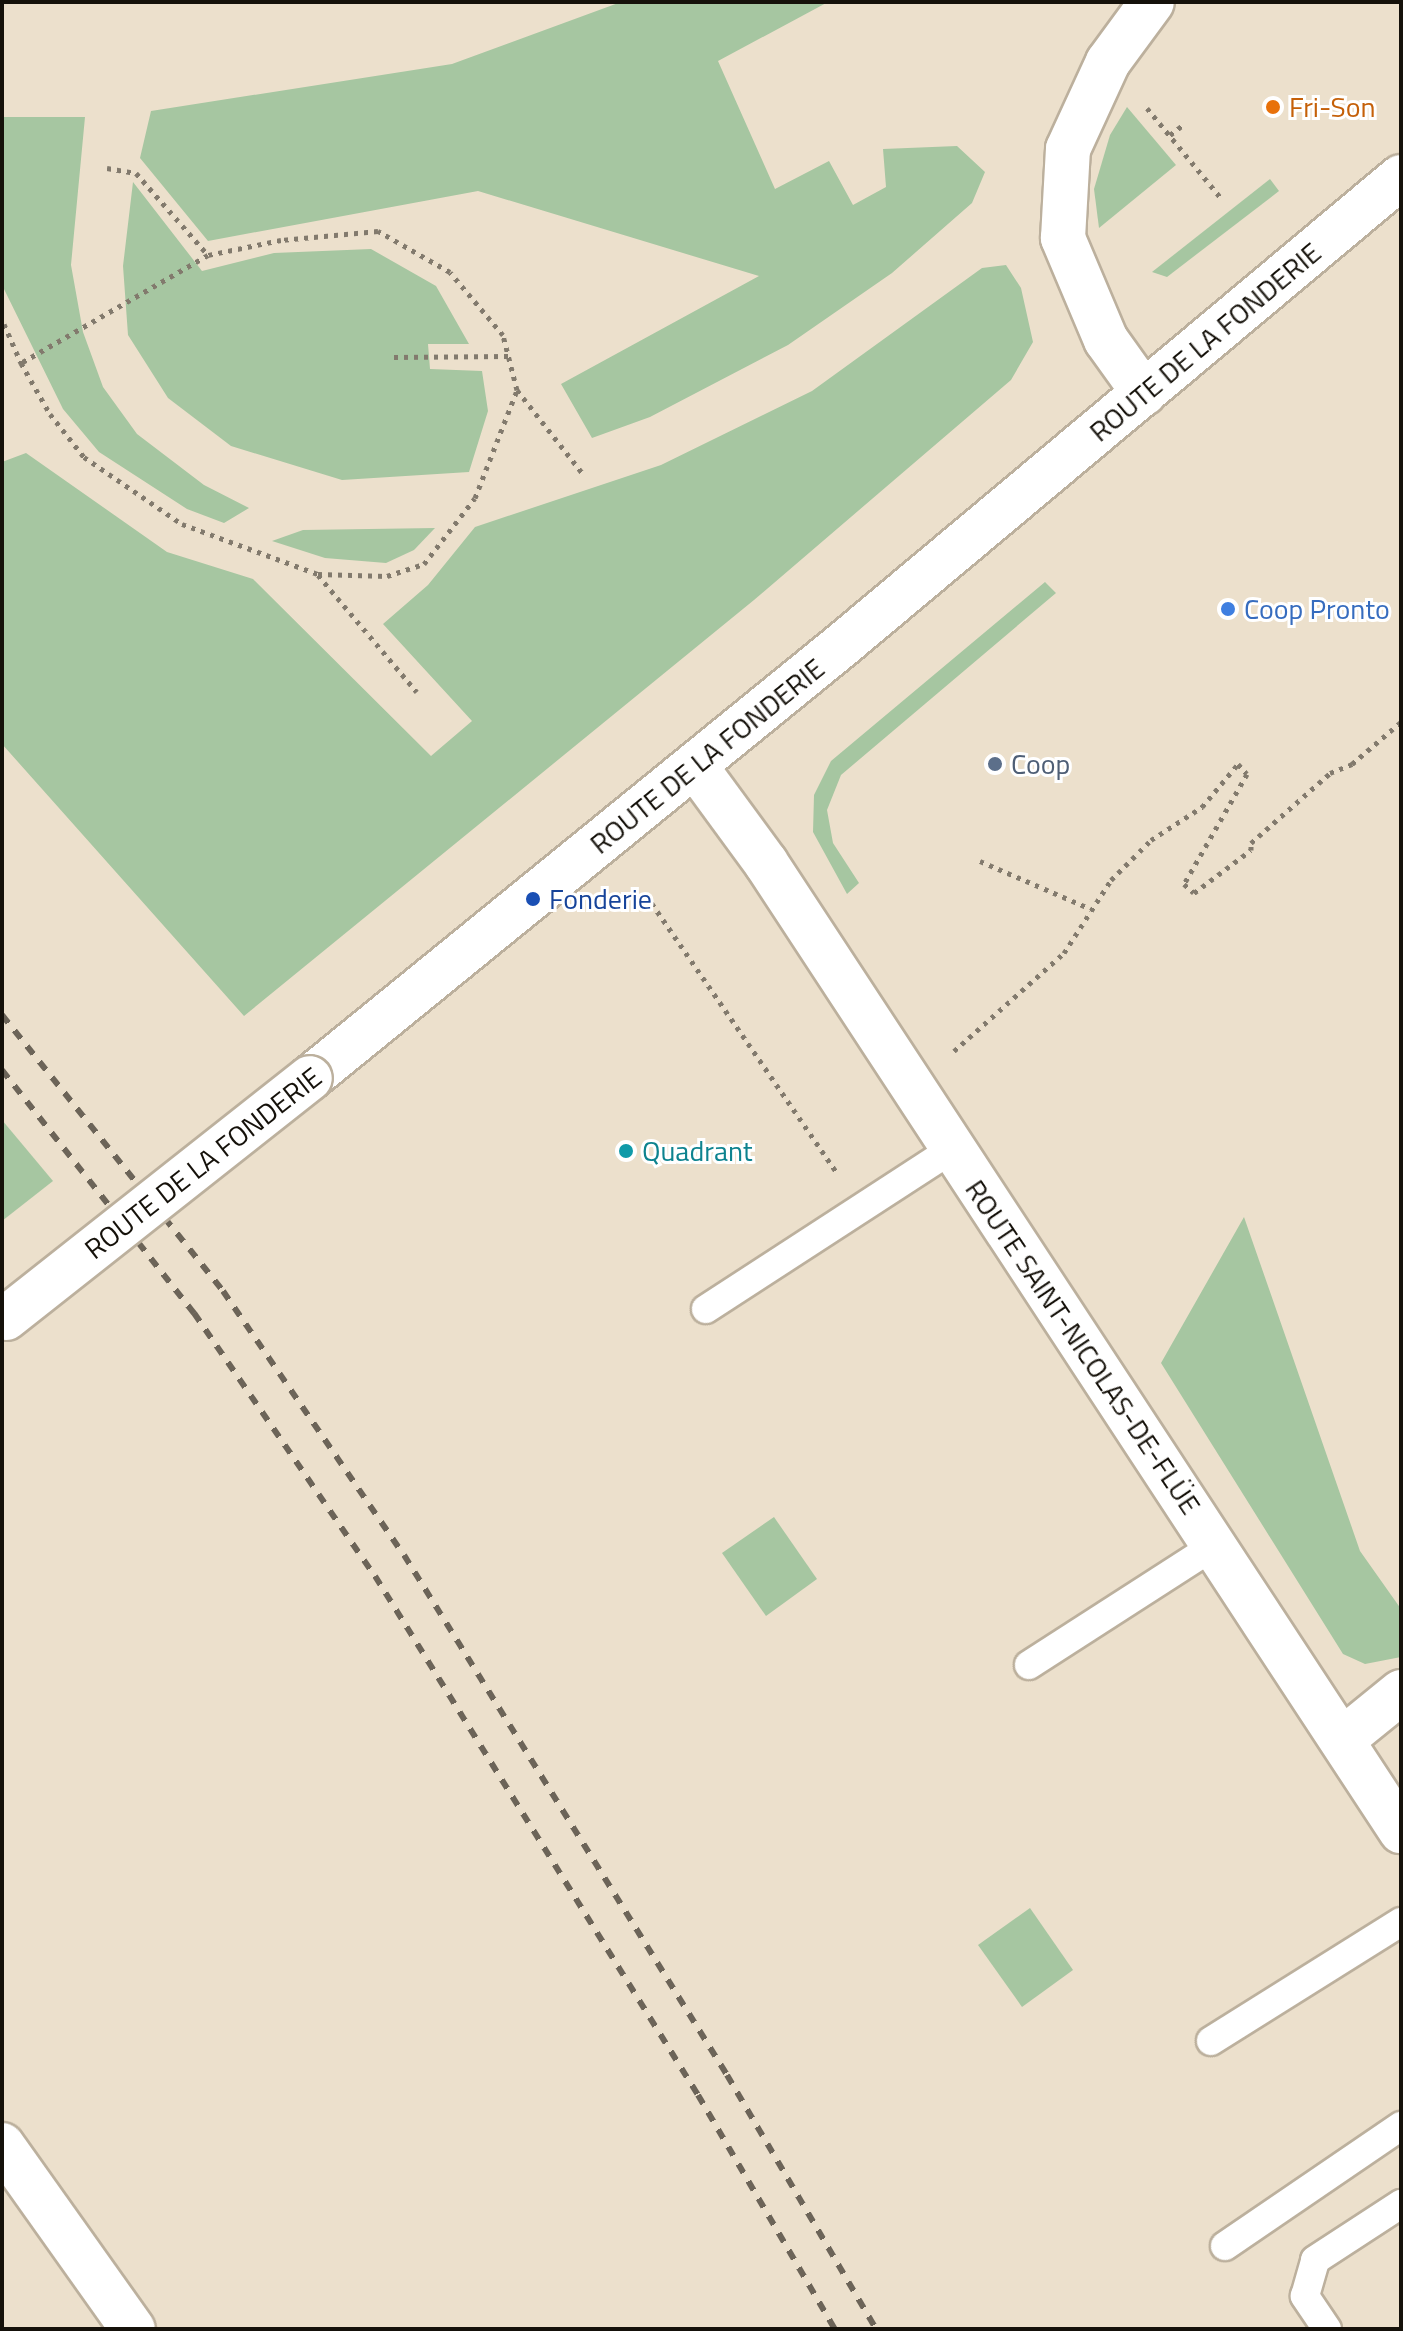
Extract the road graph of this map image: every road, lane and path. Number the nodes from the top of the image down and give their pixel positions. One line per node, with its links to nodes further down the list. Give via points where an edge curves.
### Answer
1 (1152, 2): 14 (street, via 1108,62 1068,149 1063,238 1106,340)
2 (1184, 124): 3 (path)
3 (1170, 135)
4 (1187, 156): 7 (path)
5 (107, 168): 8 (path, via 136,173)
6 (1401, 177): 14 (street, ROUTE DE LA FONDERIE)
7 (1221, 198)
8 (208, 255): 10 (path, via 281,240 378,231 450,272 503,335); 12 (path)
9 (4, 324): 12 (path)
10 (508, 356): 11 (path); 13 (path)
11 (394, 357)
12 (21, 363): 16 (path, via 50,414 84,457 182,524)
13 (517, 390): 15 (path); 16 (path, via 475,498 424,564 387,576)
14 (1144, 393): 19 (street, ROUTE DE LA FONDERIE)
15 (583, 474)
16 (318, 574): 17 (path)
17 (417, 692)
18 (1401, 722): 22 (path, via 1352,764 1330,773 1251,843 1251,850 1194,893 1184,884 1247,774 1238,764 1202,807 1151,840)
19 (695, 766): 24 (street, ROUTE SAINT-NICOLAS-DE-FLÜE, via 766,863); 27 (street, ROUTE DE LA FONDERIE, bridge)
20 (980, 861): 22 (path)
21 (646, 895): 25 (path)
22 (1091, 909): 23 (path, via 1064,953)
23 (948, 1057)
24 (952, 1149): 25 (lane, ROUTE SAINT-NICOLAS-DE-FLÜE); 28 (street, ROUTE SAINT-NICOLAS-DE-FLÜE)
25 (862, 1209): 26 (lane, ROUTE SAINT-NICOLAS-DE-FLÜE)
26 (706, 1309)
27 (4, 1320)
28 (1215, 1545): 29 (lane, ROUTE SAINT-NICOLAS-DE-FLÜE); 31 (street, ROUTE SAINT-NICOLAS-DE-FLÜE)
29 (1029, 1665)
30 (1401, 1692): 31 (street)
31 (1342, 1740): 32 (street, ROUTE SAINT-NICOLAS-DE-FLÜE)
32 (1401, 1831)
33 (1401, 1922): 34 (lane)
34 (1211, 2041)
35 (1401, 2126): 38 (lane)
36 (2, 2145): 39 (street)
37 (1401, 2204): 40 (lane, via 1315,2260 1305,2296)
38 (1225, 2246)
39 (133, 2329)
40 (1327, 2329)

